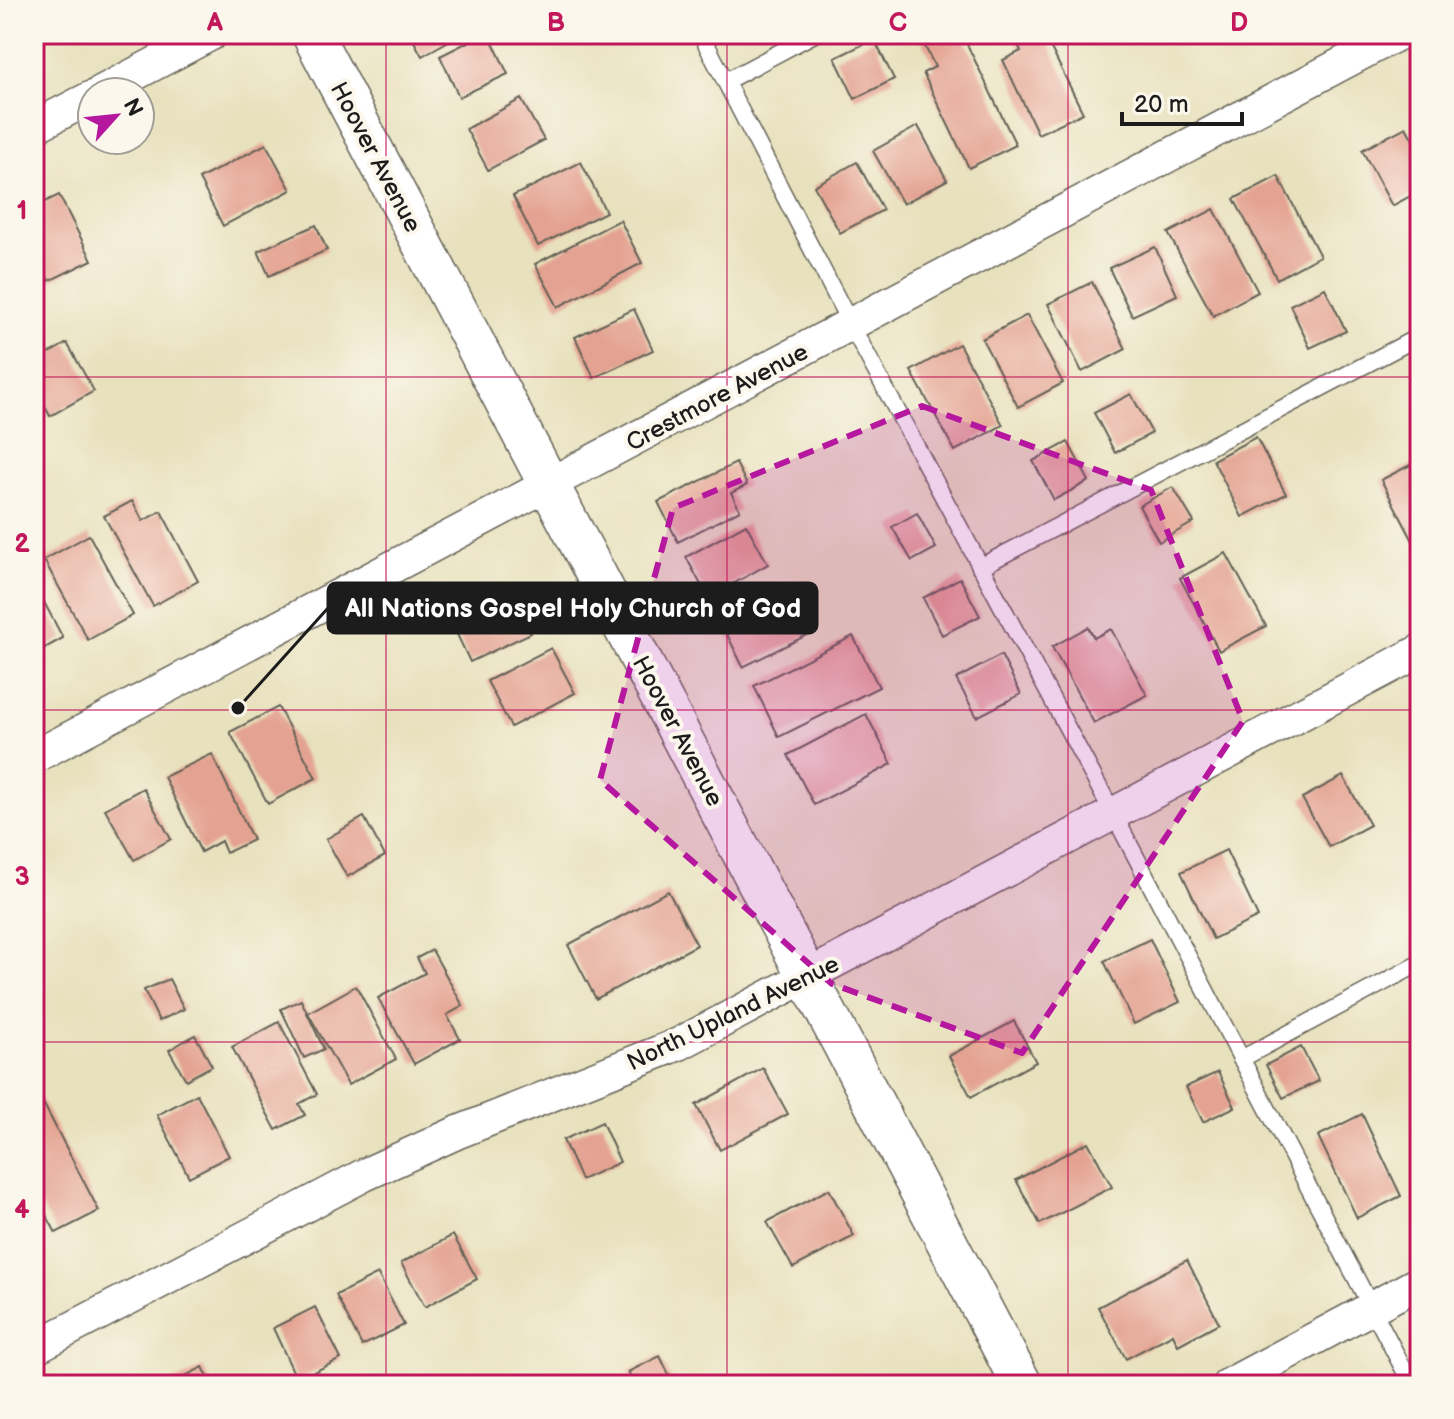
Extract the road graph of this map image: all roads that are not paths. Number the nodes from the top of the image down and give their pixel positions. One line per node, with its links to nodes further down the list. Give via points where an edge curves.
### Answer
1 (211, 34): 6 (street)
2 (312, 34): 12 (street, Hoover Avenue)
3 (701, 34): 7 (lane)
4 (814, 34): 7 (lane)
5 (1398, 34): 10 (street, Crestmore Avenue)
6 (131, 76)
7 (726, 81): 10 (lane)
8 (76, 105): 9 (street)
9 (34, 127)
10 (851, 325): 12 (street, Crestmore Avenue); 13 (lane)
11 (1420, 336): 13 (lane)
12 (549, 486): 15 (street, Crestmore Avenue); 18 (street, Hoover Avenue)
13 (980, 567): 16 (lane)
14 (1420, 651): 16 (street, North Upland Avenue)
15 (34, 757)
16 (1114, 815): 18 (street, North Upland Avenue); 19 (lane)
17 (1420, 963): 19 (lane)
18 (808, 977): 22 (street, North Upland Avenue, via 679,1044 364,1175); 23 (street, Hoover Avenue)
19 (1241, 1059): 21 (lane)
20 (1420, 1282): 21 (street)
21 (1371, 1309): 24 (street); 25 (lane)
22 (34, 1348)
23 (1022, 1385)
24 (1228, 1385)
25 (1412, 1385)

